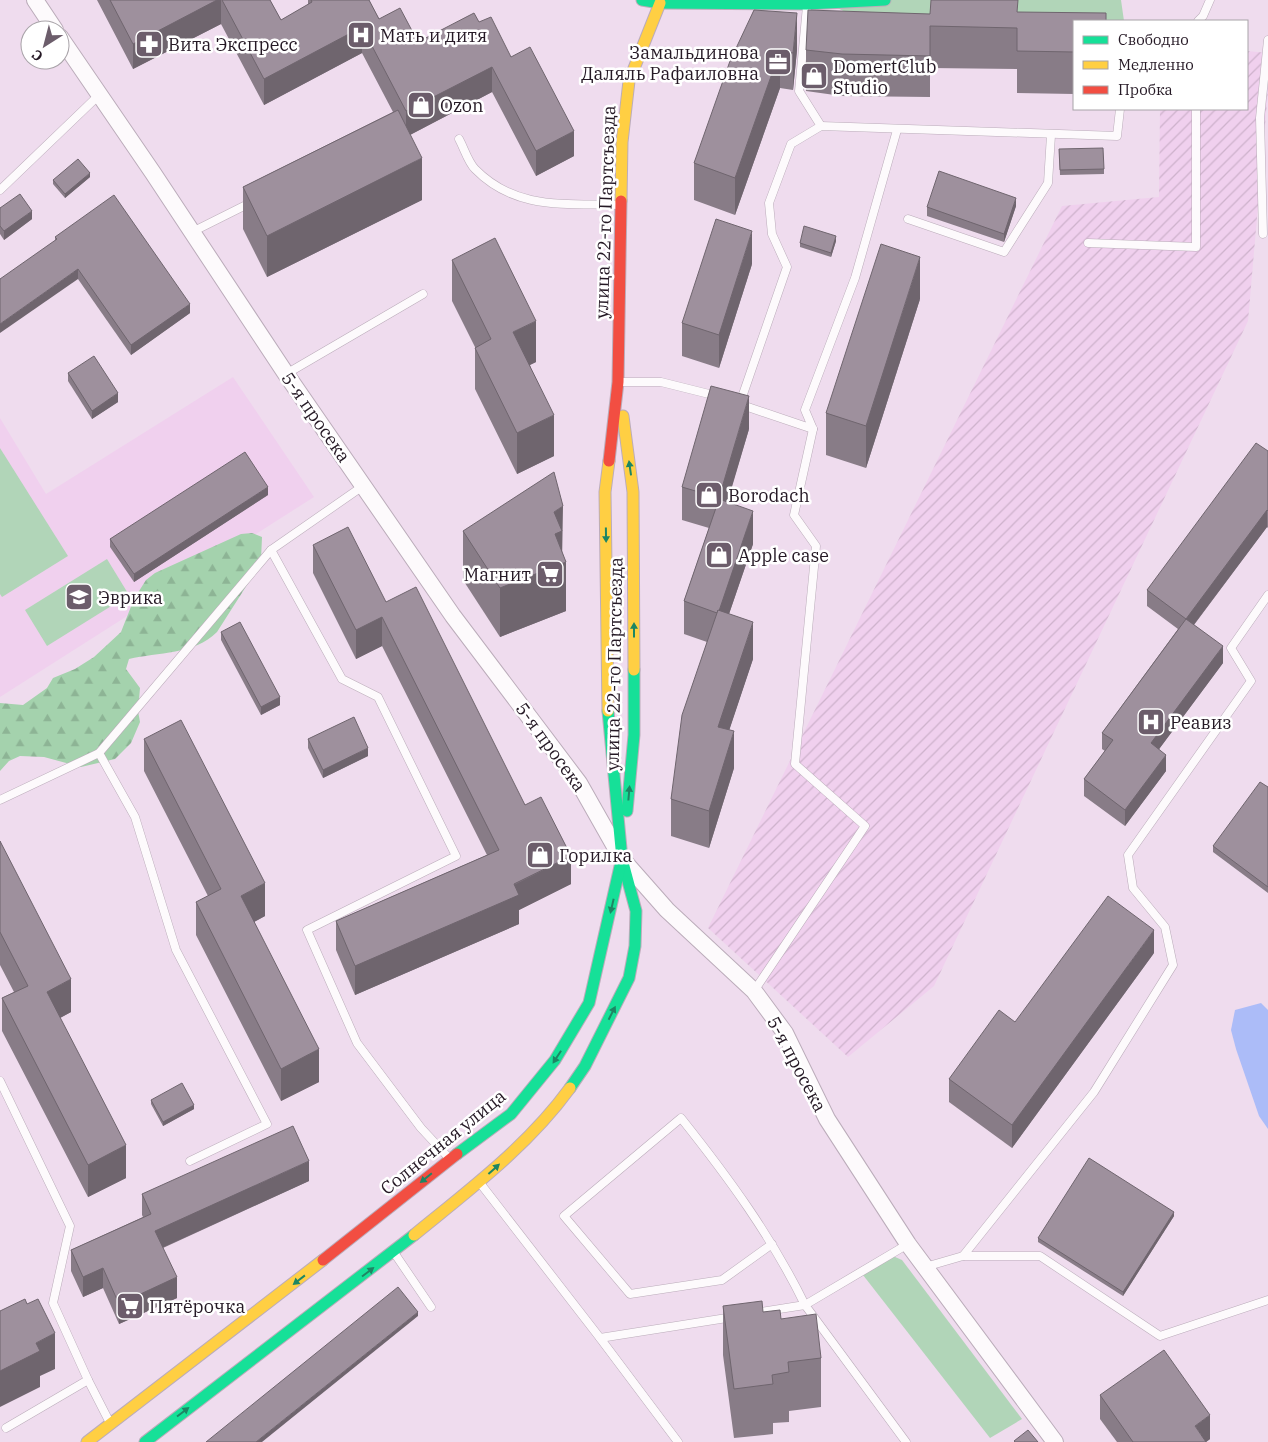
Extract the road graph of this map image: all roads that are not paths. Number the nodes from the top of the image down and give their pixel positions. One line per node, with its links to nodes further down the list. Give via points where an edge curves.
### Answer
1 (35, 0): 7 (street)
2 (642, 0): 5 (main road)
3 (885, 0): 6 (main road)
4 (1210, 0): 8 (lane)
5 (660, 3): 6 (main road); 20 (main road, улица 22-го Партсъезда, via 629,80 622,142)
6 (807, 4): 14 (lane, via 799,90)
7 (48, 20)
8 (1199, 20)
9 (1268, 40): 23 (lane, via 1260,118)
10 (70, 53): 11 (street, 5-я просека)
11 (98, 96): 18 (lane); 22 (street, 5-я просека)
12 (1120, 110): 16 (lane, via 1117,136)
13 (1196, 110): 24 (lane, via 1196,247)
14 (821, 126): 15 (lane); 30 (lane, via 791,144 769,203 772,234 788,267)
15 (897, 130): 16 (lane); 31 (lane, via 855,278 805,410)
16 (1051, 135): 21 (lane, via 1048,183 1004,252)
17 (459, 138): 20 (lane, via 474,168 504,193 556,205)
18 (0, 190)
19 (262, 197): 22 (lane)
20 (622, 205): 27 (main road, улица 22-го Партсъезда)
21 (908, 219)
22 (192, 232): 26 (street, 5-я просека)
23 (1263, 234)
24 (1088, 243)
25 (423, 294): 26 (lane)
26 (286, 374): 32 (street, 5-я просека)
27 (618, 382): 28 (lane, via 661,382); 37 (main road, улица 22-го Партсъезда, one-way to 27, via 634,735 633,502); 37 (main road, улица 22-го Партсъезда, one-way to 37, via 605,492 608,732)
28 (721, 397)
29 (730, 401): 30 (lane)
30 (740, 404): 31 (lane)
31 (813, 429): 38 (lane, via 794,515 816,546 795,764 865,826)
32 (363, 486): 33 (lane); 37 (street, 5-я просека, via 453,616 579,783)
33 (271, 550): 35 (lane); 40 (lane, via 342,679 378,697 456,856 307,930 357,1043 421,1128)
34 (1268, 595): 46 (lane, via 1230,648 1251,682 1128,855 1132,888 1165,927 1173,965 1094,1092)
35 (99, 753): 36 (lane); 41 (lane, via 135,817 176,950 267,1124)
36 (0, 800)
37 (622, 858): 38 (street, 5-я просека, via 667,910); 40 (main road, Солнечная улица, one-way to 40, via 589,1003 555,1060 512,1114); 42 (main road, one-way to 37, via 556,1107 586,1066 630,978 636,911)
38 (754, 991): 44 (street, 5-я просека, via 785,1033 827,1119)
39 (0, 1081): 49 (lane, via 70,1226)
40 (450, 1159): 55 (main road, Солнечная улица, one-way to 55)
41 (190, 1161)
42 (479, 1182): 45 (main road); 53 (lane)
43 (772, 1244): 43 (lane, via 722,1280 630,1294 564,1216 680,1118 724,1172); 50 (lane)
44 (908, 1244): 47 (street, 5-я просека); 50 (lane)
45 (394, 1252): 52 (lane); 57 (main road, one-way to 45)
46 (962, 1256): 47 (lane); 48 (lane, via 1040,1256 1160,1336)
47 (925, 1267): 62 (street, 5-я просека)
48 (1268, 1300)
49 (53, 1303): 51 (lane); 54 (lane)
50 (805, 1305): 53 (lane); 61 (lane)
51 (46, 1307)
52 (431, 1307)
53 (600, 1338): 60 (lane)
54 (88, 1380): 55 (lane); 56 (lane)
55 (110, 1423): 58 (main road, Солнечная улица)
56 (6, 1428)
57 (164, 1436): 59 (main road)
58 (87, 1442)
59 (145, 1442)
60 (678, 1442)
61 (906, 1442)
62 (1055, 1442)

